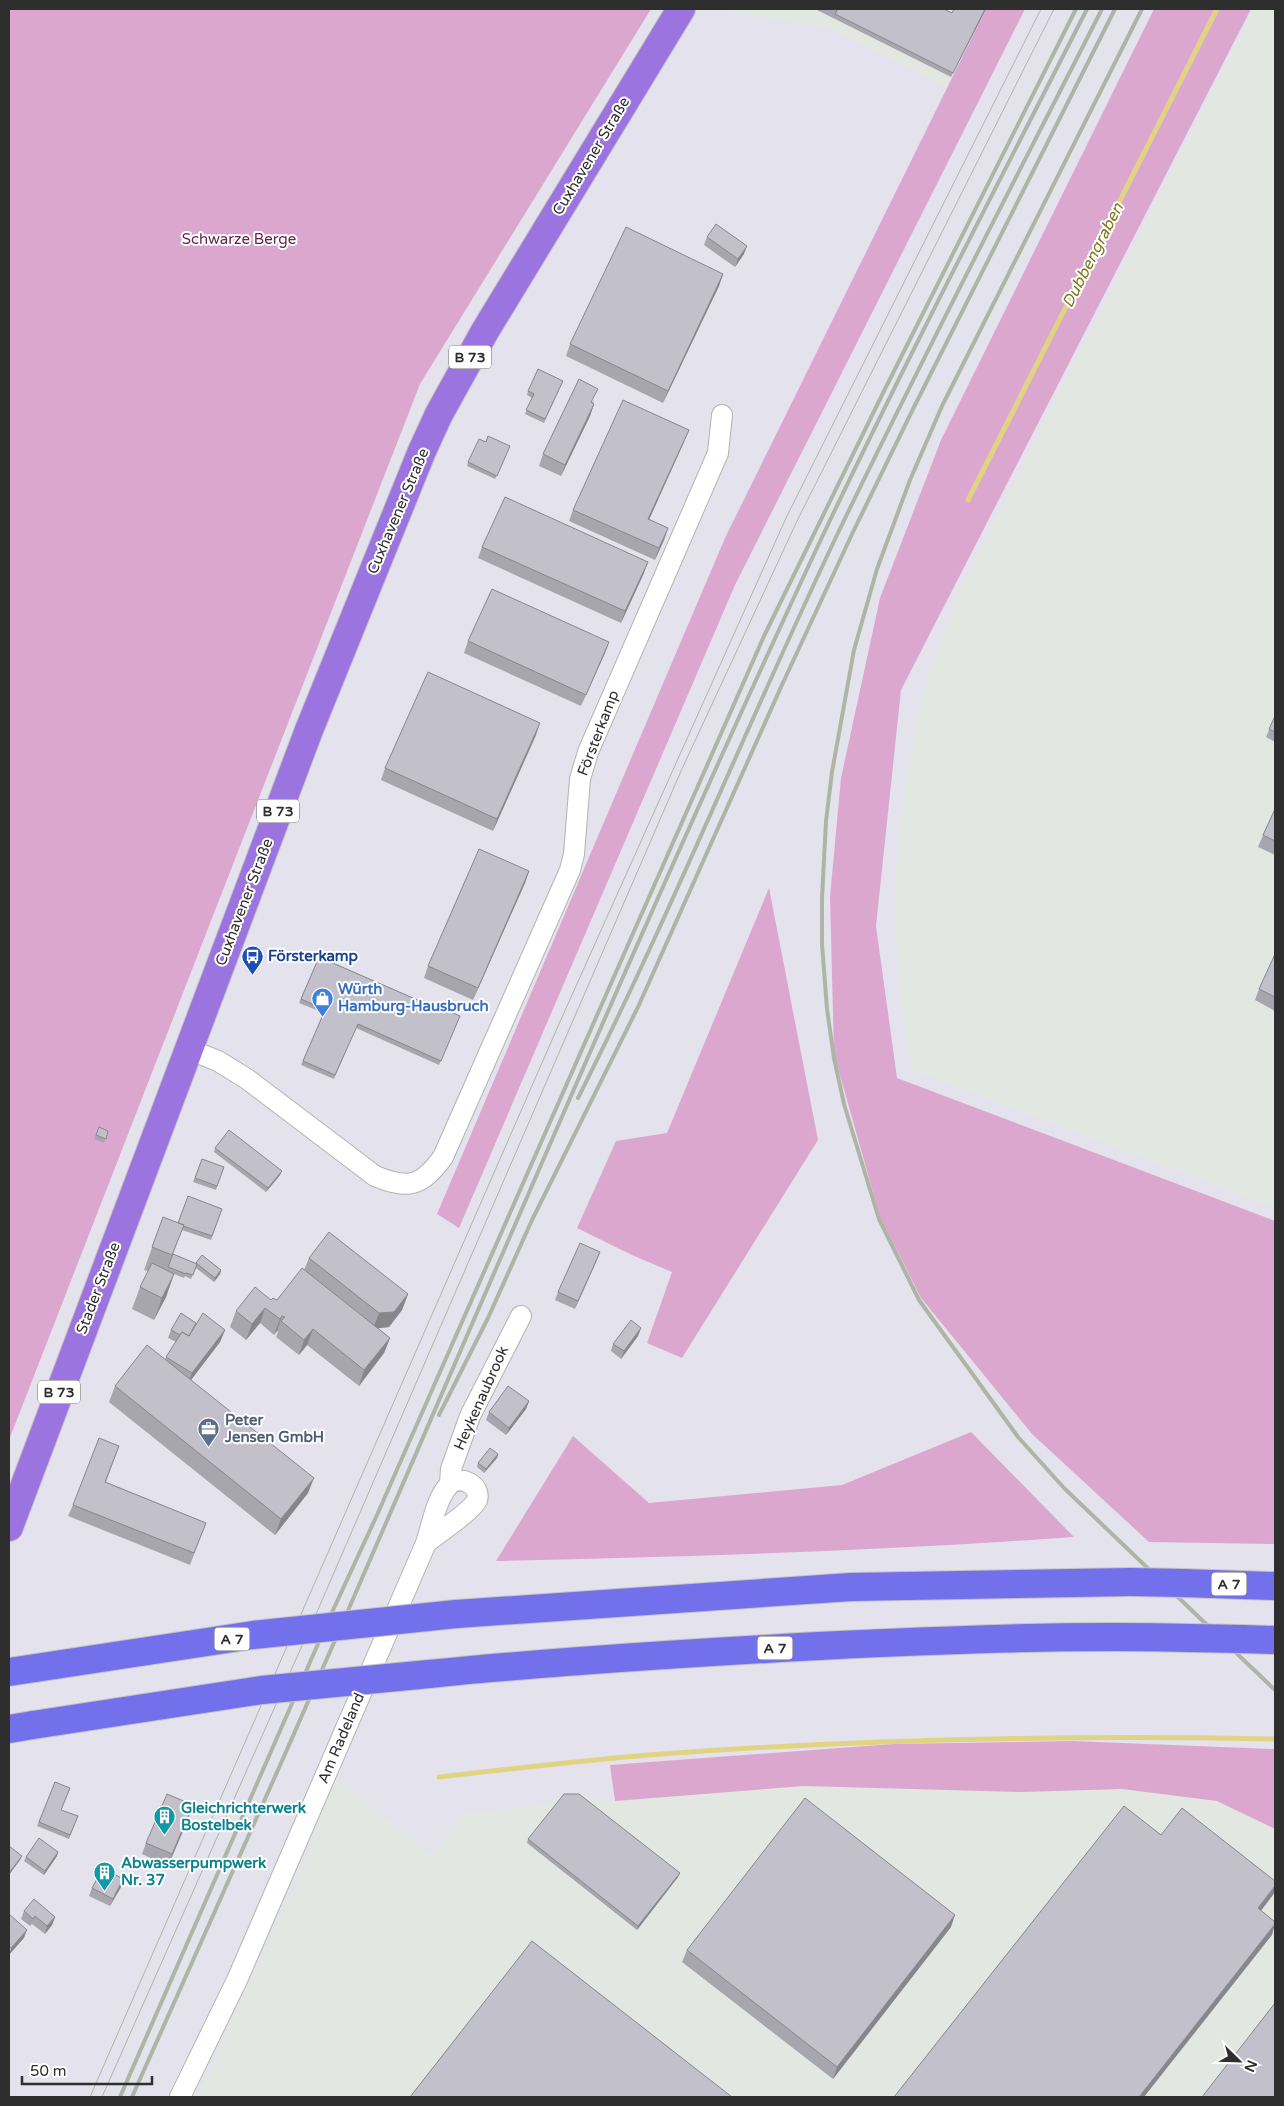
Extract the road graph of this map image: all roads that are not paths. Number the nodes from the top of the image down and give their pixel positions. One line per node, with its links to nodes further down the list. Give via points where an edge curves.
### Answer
1 (681, 9): 3 (main road, Cuxhavener Straße / B 73, via 485,331 439,414 320,703)
2 (722, 415): 3 (street, Försterkamp, via 718,452 588,752 580,779 570,870 444,1156 431,1173 419,1182 404,1184 375,1176 248,1079 218,1061)
3 (188, 1050): 6 (main road, Stader Straße / B 73)
4 (521, 1316): 5 (street, Heykenaubrook, via 470,1416 451,1469)
5 (450, 1483): 7 (street, Am Radeland, via 439,1503); 7 (street, Am Radeland, via 470,1483 477,1494 476,1501)
6 (9, 1527)
7 (426, 1543): 12 (street, Am Radeland, via 237,1980)
8 (1275, 1586): 10 (highway, A 7, bridge, via 1130,1582 851,1587 456,1614 253,1636)
9 (1275, 1640): 11 (highway, A 7, bridge, via 1123,1636 939,1640 537,1663 262,1690)
10 (9, 1672)
11 (9, 1729)
12 (180, 2097)

